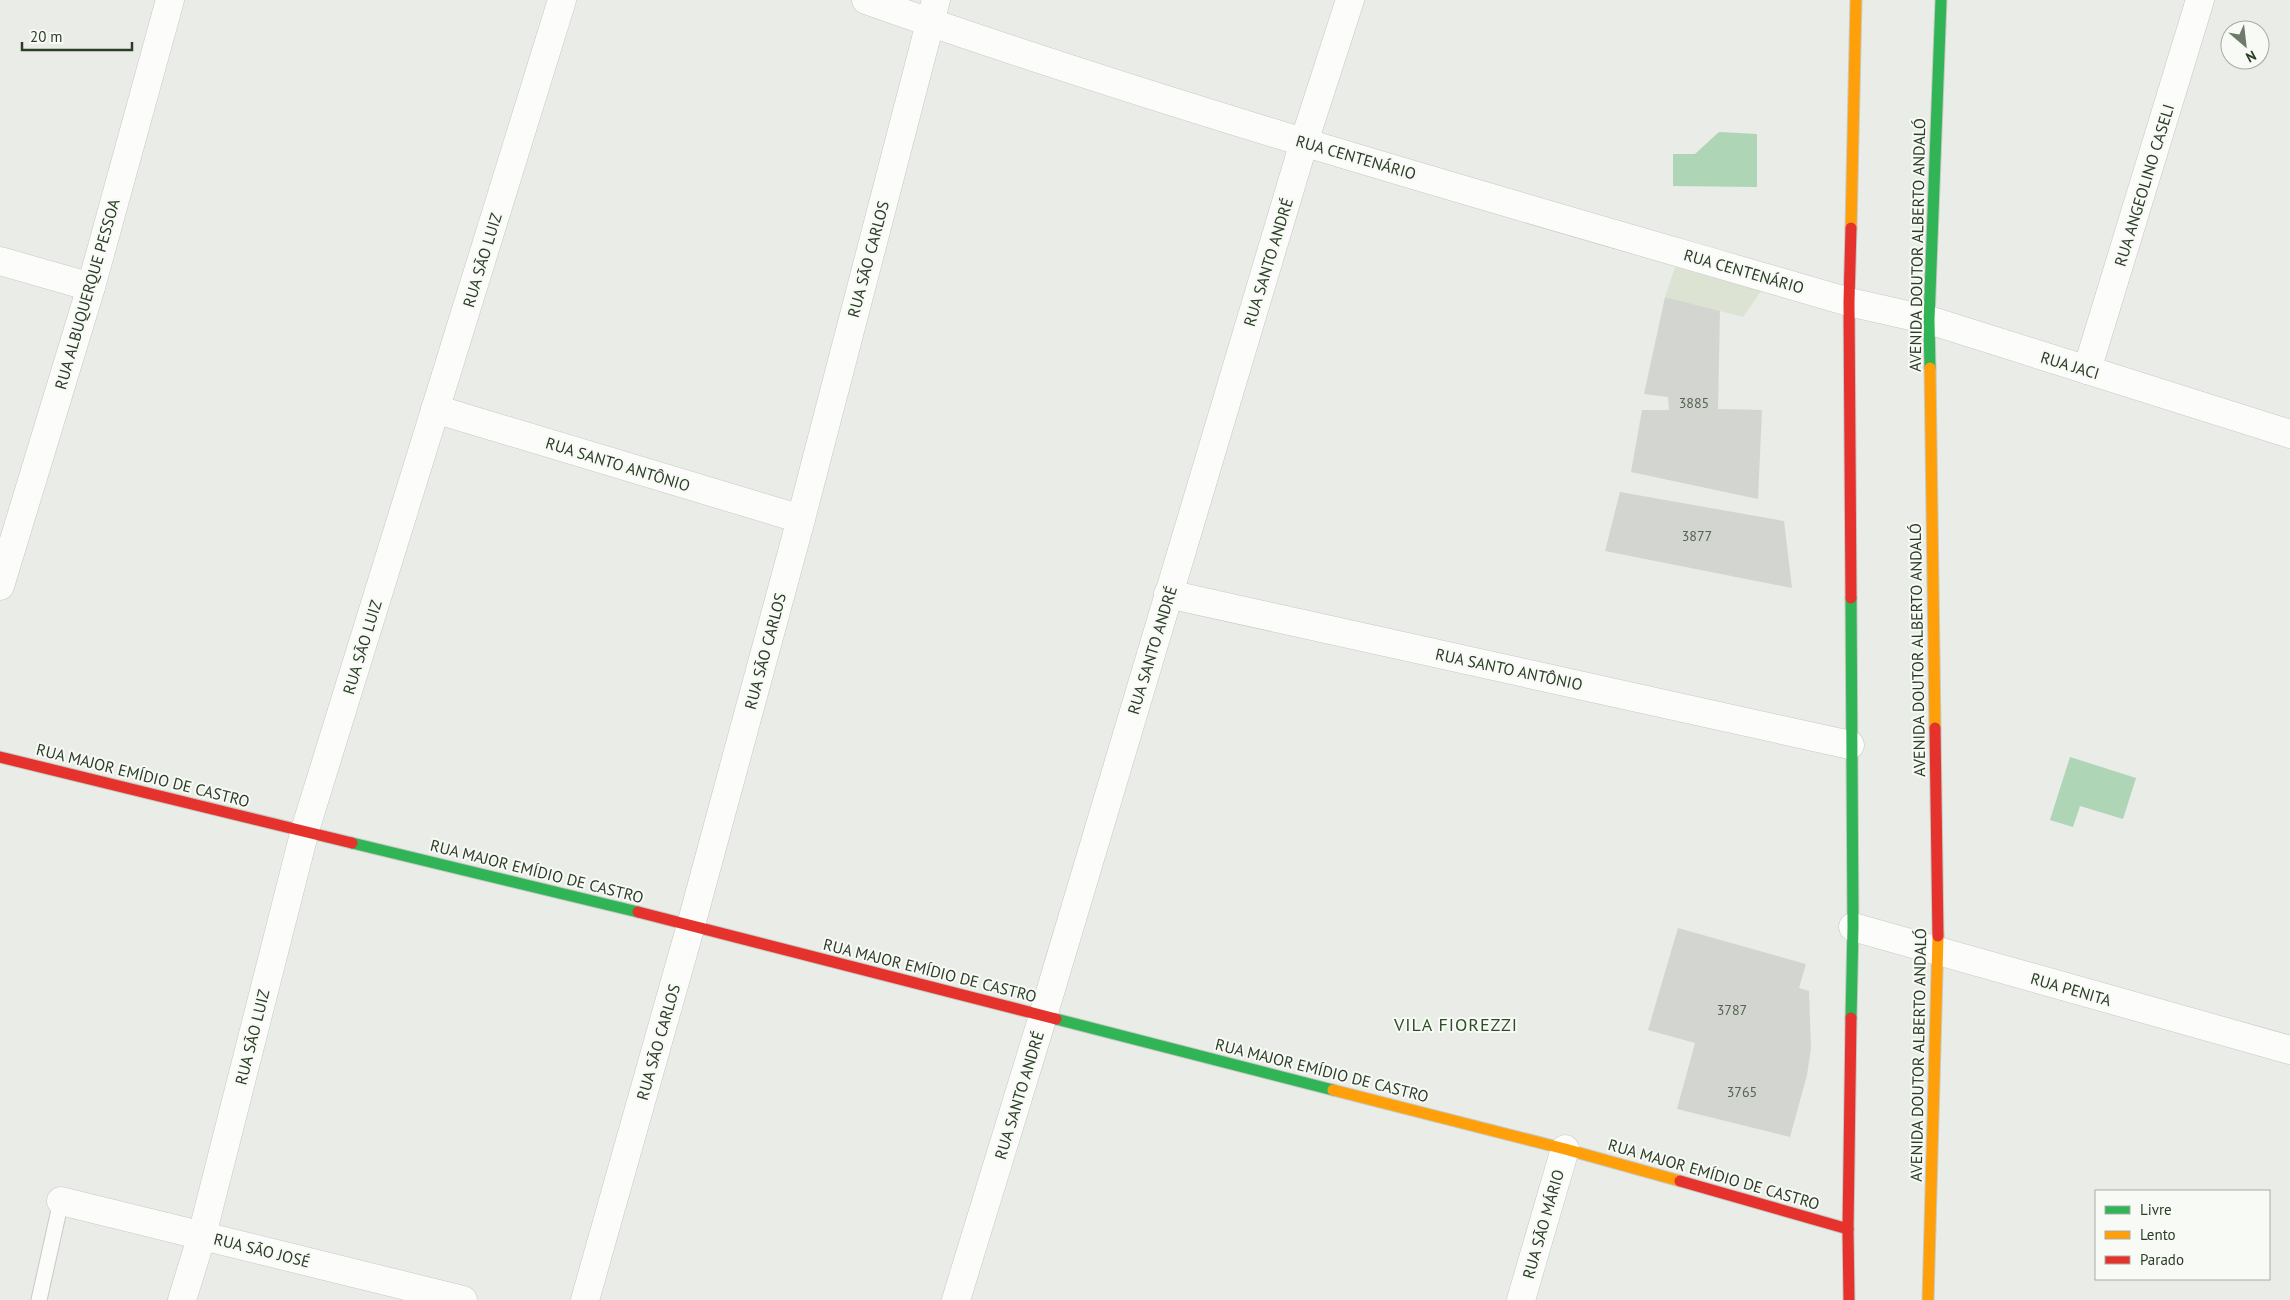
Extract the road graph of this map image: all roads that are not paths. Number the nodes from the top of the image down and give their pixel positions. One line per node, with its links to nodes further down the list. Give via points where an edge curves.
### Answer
1 (170, 0): 11 (street, RUA ALBUQUERQUE PESSOA)
2 (562, 0): 15 (street, RUA SÃO LUIZ)
3 (866, 0): 8 (street, RUA CENTENÁRIO)
4 (1350, 0): 9 (street, RUA SANTO ANDRÉ)
5 (1856, 0): 12 (main road)
6 (1941, 0): 13 (main road, AVENIDA DOUTOR ALBERTO ANDALÓ)
7 (2200, 0): 14 (street, RUA ANGEOLINO CASELI)
8 (933, 11): 9 (street, RUA CENTENÁRIO); 17 (street, RUA SÃO CARLOS)
9 (1304, 142): 12 (street, RUA CENTENÁRIO); 19 (street, RUA SANTO ANDRÉ)
10 (0, 261): 11 (street)
11 (91, 286): 18 (street, RUA ALBUQUERQUE PESSOA)
12 (1849, 302): 13 (street, RUA JACI); 20 (main road)
13 (1929, 320): 14 (street, RUA JACI); 25 (main road, AVENIDA DOUTOR ALBERTO ANDALÓ)
14 (2087, 370): 16 (street, RUA JACI)
15 (435, 409): 17 (street, RUA SANTO ANTÔNIO); 22 (street, RUA SÃO LUIZ)
16 (2290, 434)
17 (801, 519): 23 (street, RUA SÃO CARLOS)
18 (0, 586)
19 (1168, 594): 20 (street, RUA SANTO ANTÔNIO); 26 (street, RUA SANTO ANDRÉ)
20 (1850, 745): 24 (main road)
21 (0, 757): 22 (main road, RUA MAJOR EMÍDIO DE CASTRO)
22 (305, 830): 23 (main road, RUA MAJOR EMÍDIO DE CASTRO); 31 (street, RUA SÃO LUIZ)
23 (691, 925): 26 (main road, RUA MAJOR EMÍDIO DE CASTRO); 35 (street, RUA SÃO CARLOS)
24 (1853, 927): 25 (street, RUA PENITA); 30 (main road)
25 (1938, 952): 27 (street, RUA PENITA); 39 (main road, AVENIDA DOUTOR ALBERTO ANDALÓ)
26 (1043, 1016): 28 (main road, RUA MAJOR EMÍDIO DE CASTRO); 36 (street, RUA SANTO ANDRÉ)
27 (2290, 1050)
28 (1565, 1148): 30 (main road, RUA MAJOR EMÍDIO DE CASTRO); 37 (street, RUA SÃO MÁRIO)
29 (61, 1201): 31 (street, RUA SÃO JOSÉ); 32 (lane)
30 (1848, 1229): 38 (main road)
31 (202, 1235): 33 (street, RUA SÃO LUIZ); 34 (street, RUA SÃO JOSÉ)
32 (39, 1300)
33 (182, 1300)
34 (463, 1300)
35 (585, 1300)
36 (956, 1300)
37 (1521, 1300)
38 (1849, 1300)
39 (1928, 1300)

